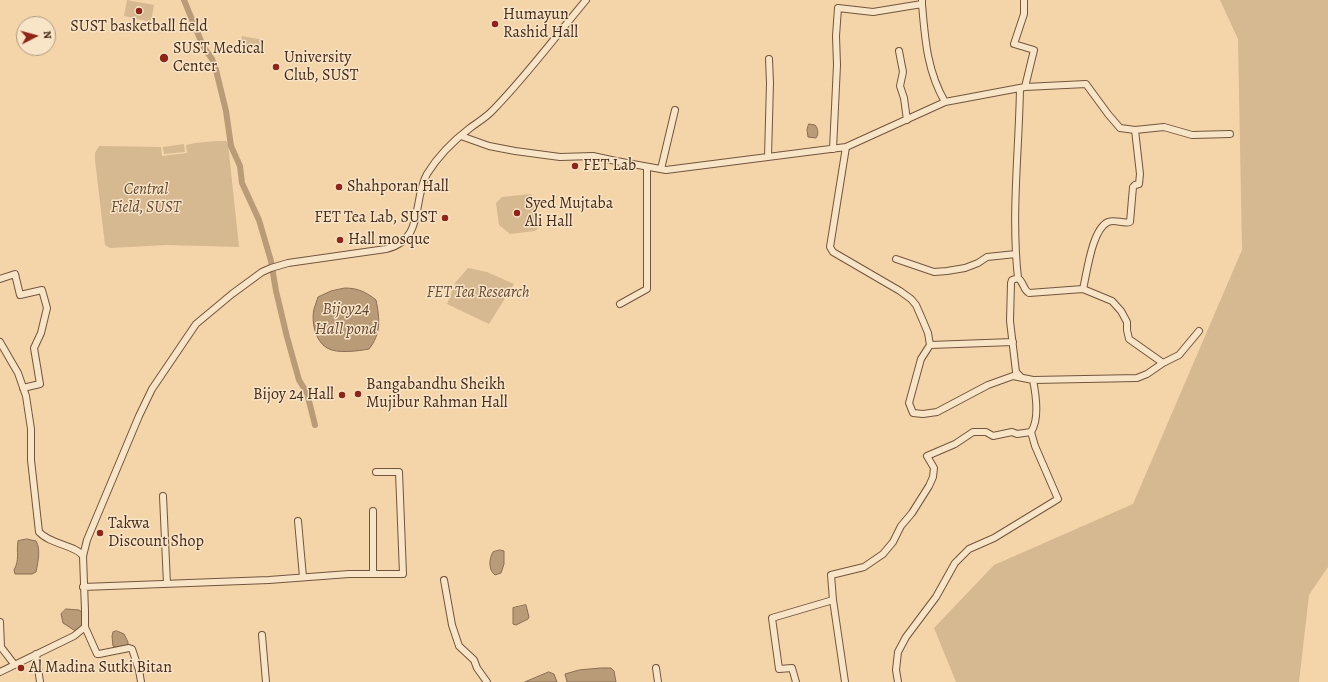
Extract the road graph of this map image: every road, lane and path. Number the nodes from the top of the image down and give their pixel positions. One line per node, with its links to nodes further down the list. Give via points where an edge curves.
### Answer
1 (1024, 0): 6 (street, via 1024,14 1014,44 1034,50)
2 (585, 1): 12 (street, via 493,110)
3 (922, 2): 7 (street, via 925,47 937,88); 14 (street, via 873,12 838,8 838,65)
4 (899, 51): 9 (street, via 903,72 900,86)
5 (769, 59): 15 (street)
6 (1023, 87): 7 (street); 10 (street, via 1086,84 1120,128); 18 (street, via 1014,227)
7 (946, 102): 9 (street)
8 (675, 110): 17 (street)
9 (908, 120): 13 (street)
10 (1135, 130): 11 (street, via 1164,127 1192,135); 22 (street, via 1140,174 1139,184 1133,187 1130,222 1108,222 1095,238)
11 (1230, 134)
12 (460, 136): 16 (street, via 489,146 515,151 560,157 593,156); 37 (street, via 440,155 427,175 421,188 413,225 402,243 272,268 262,272 232,294 196,324 152,389 87,540)
13 (846, 147): 14 (street); 27 (street, via 830,247 833,252 911,299 923,321)
14 (833, 149): 15 (street)
15 (768, 157): 17 (street)
16 (647, 166): 17 (street); 23 (street, via 647,289)
17 (661, 169)
18 (1016, 254): 19 (street, via 987,257 972,266 934,272); 20 (street)
19 (896, 259)
20 (1018, 278): 22 (street, via 1029,293); 26 (street, via 1010,283)
21 (0, 279): 31 (street, via 15,274 20,295 42,290 47,308 41,333 34,348 40,384)
22 (1084, 289): 28 (street, via 1112,301 1127,322 1129,339)
23 (620, 304)
24 (1199, 331): 28 (street, via 1180,355)
25 (0, 342): 31 (street, via 18,373)
26 (1013, 342): 27 (street); 29 (street, via 1016,372)
27 (930, 344): 29 (street, via 921,359 909,403 913,413 937,412 999,380 1013,376)
28 (1163, 363): 30 (street, via 1137,378)
29 (1022, 378): 30 (street)
30 (1033, 380): 32 (street, via 1037,399 1034,427)
31 (23, 388): 37 (street, via 30,415 31,460 39,532 44,538 80,551)
32 (1031, 432): 43 (street, via 993,436 986,432 973,432 955,444 927,456 934,468 933,477 912,513 883,554 864,567 831,575); 58 (street, via 1058,499 994,538 969,549 955,563 936,597 898,652)
33 (376, 472): 38 (street, via 399,472 403,574)
34 (163, 496): 41 (street)
35 (373, 511): 38 (street)
36 (298, 521): 39 (street)
37 (83, 556): 42 (street)
38 (373, 574): 39 (street)
39 (303, 577): 41 (street)
40 (444, 580): 54 (street, via 452,625 459,646 474,660)
41 (167, 584): 42 (street)
42 (83, 587): 45 (street)
43 (833, 600): 56 (street, via 772,618 779,669 792,668); 57 (street)
44 (0, 622): 48 (street, via 1,647)
45 (84, 627): 47 (street, via 74,636); 52 (street, via 97,654 132,649)
46 (262, 635): 53 (street)
47 (36, 654): 48 (street); 51 (street)
48 (14, 664): 50 (street)
49 (656, 668): 55 (street)
50 (0, 672)
51 (40, 682)
52 (141, 682)
53 (266, 682)
54 (487, 682)
55 (658, 682)
56 (796, 682)
57 (845, 682)
58 (898, 682)

